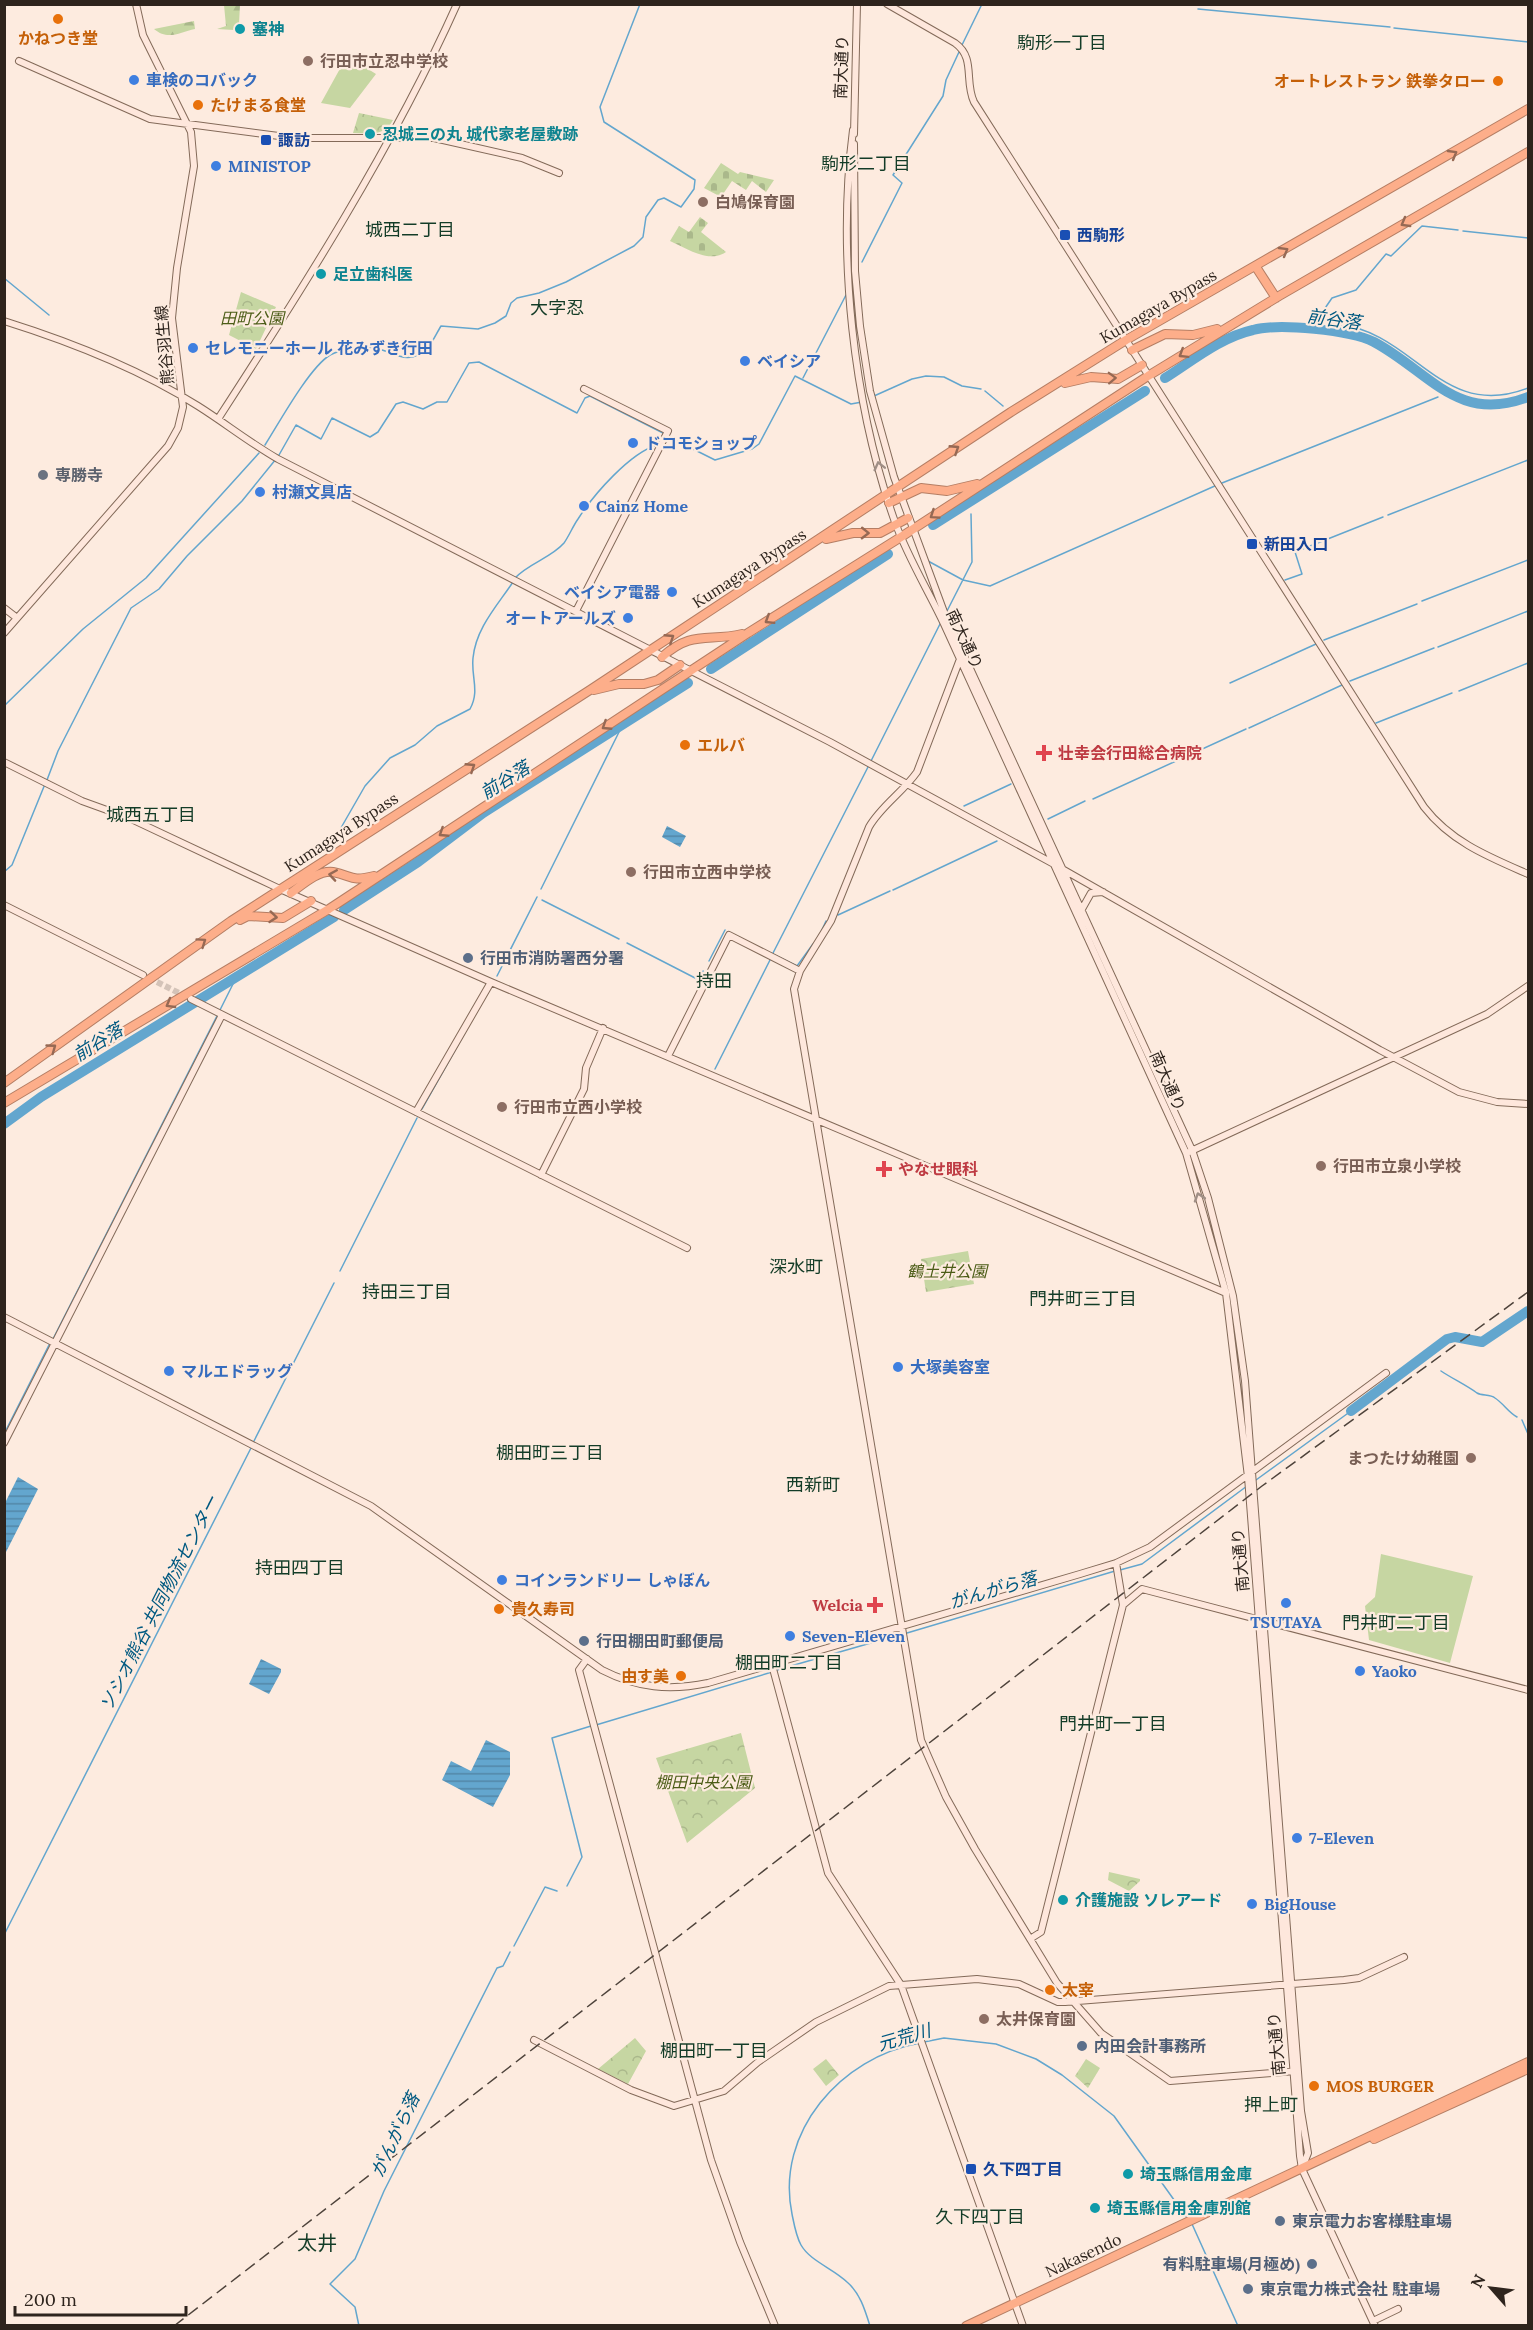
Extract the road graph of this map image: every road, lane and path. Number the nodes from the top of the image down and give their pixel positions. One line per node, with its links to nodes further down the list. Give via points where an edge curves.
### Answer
1 (136, 4): 7 (street, 熊谷羽生線, via 143,35)
2 (457, 4): 8 (street)
3 (857, 4): 22 (street, 南大通り, via 853,130 855,271)
4 (887, 4): 15 (street, via 962,49 969,63 969,87 974,102)
5 (19, 61): 7 (street, via 141,116)
6 (1528, 110): 11 (highway, Kumagaya Bypass, one-way to 6)
7 (189, 124): 8 (street, via 286,138); 21 (street, 熊谷羽生線, via 194,166 172,318)
8 (388, 139): 10 (street, via 450,141 522,158); 23 (street)
9 (1528, 152): 12 (highway, one-way to 12)
10 (559, 173)
11 (1256, 267): 12 (highway); 15 (highway, Kumagaya Bypass)
12 (1276, 298): 13 (highway)
13 (1240, 320): 16 (highway, via 1202,334 1165,334); 18 (highway, one-way to 18)
14 (4, 321): 21 (street, via 93,352)
15 (1126, 340): 16 (street); 20 (highway, Kumagaya Bypass)
16 (1132, 350): 17 (street)
17 (1142, 365): 18 (street); 20 (highway, one-way to 17, via 1083,378 1118,379)
18 (1148, 376): 24 (highway); 51 (street, via 1437,825 1479,853)
19 (584, 389): 35 (street, via 668,430)
20 (1040, 394): 25 (highway, Kumagaya Bypass, one-way to 20)
21 (182, 396): 23 (street); 36 (street, 熊谷羽生線, via 178,428 168,446)
22 (867, 396): 25 (street, 南大通り); 26 (street, 南大通り, one-way to 22, via 865,405)
23 (218, 420): 35 (street, via 277,458)
24 (983, 483): 27 (highway, via 947,491 921,488); 31 (highway, one-way to 31)
25 (897, 486): 26 (highway, Kumagaya Bypass); 27 (street, 南大通り)
26 (886, 494): 28 (street, 南大通り); 33 (highway, Kumagaya Bypass)
27 (901, 498): 28 (highway); 29 (street, 南大通り)
28 (889, 503): 30 (street, 南大通り)
29 (908, 518): 30 (highway); 31 (street, 南大通り)
30 (896, 524): 32 (street, 南大通り); 33 (highway, one-way to 30, via 853,533 880,533)
31 (912, 530): 32 (highway); 37 (street, 南大通り)
32 (901, 537): 37 (street, 南大通り); 39 (highway, one-way to 39)
33 (819, 540): 40 (highway, Kumagaya Bypass, one-way to 33)
34 (4, 608): 36 (street)
35 (576, 611): 40 (street)
36 (17, 618): 38 (street, 熊谷羽生線)
37 (944, 618): 42 (street, 南大通り); 49 (street, 南大通り)
38 (4, 633)
39 (748, 633): 41 (highway, via 688,638); 44 (highway)
40 (650, 650): 41 (street); 45 (highway, Kumagaya Bypass)
41 (662, 657): 43 (street)
42 (960, 659): 47 (street); 48 (street, 南大通り)
43 (680, 665): 44 (street); 45 (highway, via 651,682)
44 (690, 671): 47 (street); 50 (highway, one-way to 50)
45 (590, 690): 52 (highway, Kumagaya Bypass, one-way to 45)
46 (4, 762): 52 (street)
47 (909, 783): 48 (street); 60 (street, via 875,816 831,921)
48 (1052, 863): 49 (street); 74 (street, 南大通り)
49 (1063, 869): 54 (street); 58 (street, 南大通り)
50 (380, 874): 53 (highway, one-way to 53, via 356,880 332,872 321,873); 57 (highway)
51 (1528, 874)
52 (280, 889): 53 (street); 59 (highway, Kumagaya Bypass)
53 (291, 892): 55 (street)
54 (1103, 892): 58 (street, via 1086,897); 68 (street)
55 (311, 901): 57 (street); 59 (highway, one-way to 55, via 248,916 284,918)
56 (4, 905): 61 (street)
57 (328, 909): 62 (street); 70 (highway, one-way to 70)
58 (1082, 909): 74 (street, 南大通り)
59 (231, 921): 69 (highway, Kumagaya Bypass, one-way to 59)
60 (800, 971): 67 (street, via 729,935); 73 (street, via 795,981 795,998)
61 (143, 975)
62 (491, 982): 66 (street); 72 (street)
63 (1528, 986): 68 (street, via 1487,1014)
64 (191, 999): 65 (street)
65 (220, 1013): 72 (street); 79 (street)
66 (603, 1028): 67 (street); 75 (street, via 586,1068 584,1089)
67 (668, 1056): 73 (street)
68 (1393, 1057): 71 (street, via 1459,1092); 74 (street)
69 (4, 1083)
70 (4, 1103)
71 (1528, 1104)
72 (416, 1112): 75 (street)
73 (815, 1118): 77 (street); 86 (street)
74 (1189, 1152): 77 (street, 南大通り, one-way to 74); 82 (street, 南大通り, via 1208,1197 1233,1296 1245,1381)
75 (541, 1174): 76 (street)
76 (687, 1248)
77 (1226, 1293): 82 (street, 南大通り)
78 (4, 1317): 79 (street)
79 (52, 1342): 81 (street); 87 (street, via 371,1506)
80 (1386, 1373): 82 (street)
81 (4, 1443)
82 (1250, 1481): 83 (street, via 1150,1547); 85 (street, 南大通り)
83 (1116, 1563): 84 (street); 86 (street)
84 (1123, 1605): 85 (street, via 1143,1589); 90 (street, via 1041,1932)
85 (1261, 1620): 89 (street); 92 (street, 南大通り)
86 (901, 1627): 88 (street); 90 (street, via 918,1726 927,1755 975,1849)
87 (590, 1661): 88 (street, via 621,1680 664,1689 708,1683); 99 (street, via 579,1670)
88 (772, 1665): 93 (street, via 828,1873)
89 (1528, 1690)
90 (1030, 1939): 94 (street)
91 (1404, 1957): 92 (street, via 1359,1978)
92 (1288, 1983): 94 (street); 98 (street, 南大通り)
93 (901, 1985): 94 (street, via 977,1979 1019,1984 1058,2002); 99 (street, via 883,1989 816,2022 724,2091); 102 (street)
94 (1071, 2001): 98 (street, via 1101,2032 1170,2081)
95 (534, 2040): 99 (street, via 669,2105)
96 (1528, 2062): 100 (highway, Nakasendo)
97 (1528, 2069): 100 (highway, Nakasendo, via 1371,2141)
98 (1296, 2071): 101 (street, 南大通り, via 1295,2114)
99 (694, 2099): 105 (street, via 725,2201)
100 (1342, 2150): 101 (highway, Nakasendo)
101 (1302, 2169): 102 (highway, Nakasendo); 104 (street, 南大通り)
102 (1015, 2303): 106 (highway, Nakasendo); 107 (street)
103 (1398, 2309): 104 (street)
104 (1374, 2323)
105 (776, 2325)
106 (966, 2325)
107 (1023, 2325)

